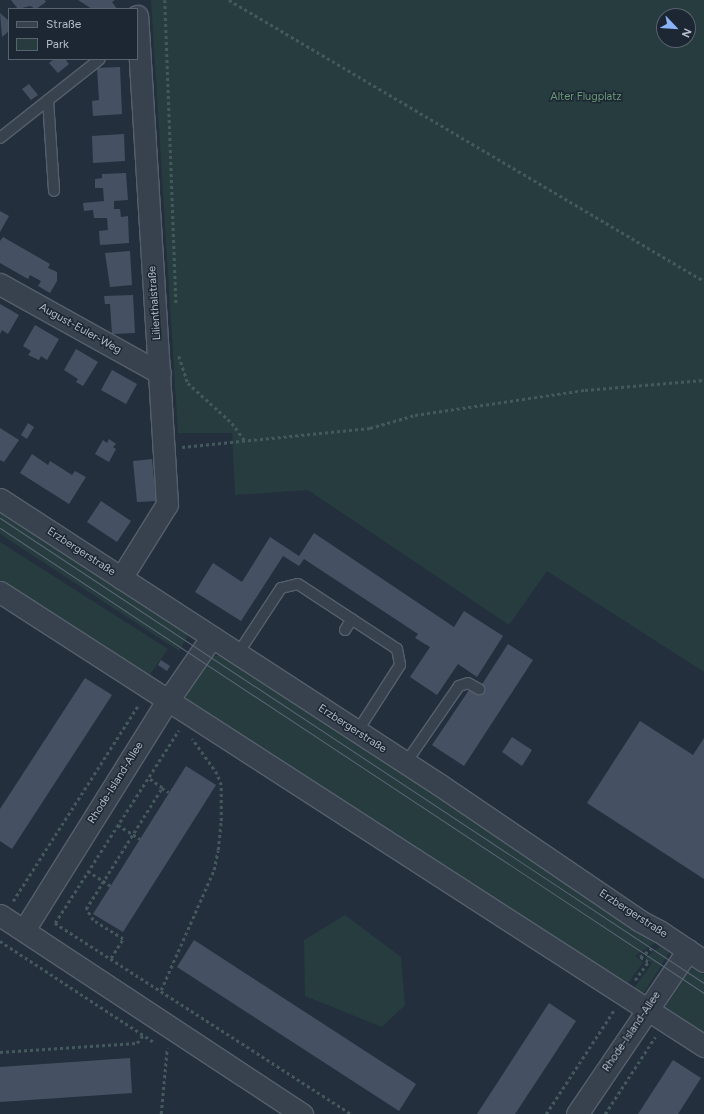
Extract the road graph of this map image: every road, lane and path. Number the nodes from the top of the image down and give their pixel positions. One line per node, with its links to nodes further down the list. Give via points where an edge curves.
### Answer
1 (165, 0): 10 (path)
2 (229, 0): 8 (path)
3 (138, 40): 12 (street, Lilienthalstraße)
4 (99, 60): 5 (lane)
5 (48, 100): 6 (lane); 7 (lane)
6 (0, 138)
7 (54, 191)
8 (704, 281)
9 (0, 284): 12 (street, August-Euler-Weg)
10 (176, 311)
11 (178, 349): 14 (path, via 188,383 232,423)
12 (160, 373): 15 (street, Lilienthalstraße)
13 (704, 380): 14 (path, via 585,390 415,414 370,428)
14 (246, 442): 15 (path)
15 (163, 448): 17 (street, Lilienthalstraße, via 167,504)
16 (0, 499): 17 (street, Erzbergerstraße)
17 (121, 578): 21 (street, Erzbergerstraße)
18 (0, 592): 25 (street)
19 (352, 619): 20 (lane); 22 (lane, via 298,584 281,588); 27 (lane, via 397,649 400,665)
20 (345, 630)
21 (211, 638): 22 (street, Erzbergerstraße); 25 (street, Rhode-Island-Allee)
22 (238, 655): 27 (street, Erzbergerstraße)
23 (479, 689): 29 (lane, via 463,682 459,686)
24 (143, 697): 39 (path)
25 (168, 700): 41 (street, Rhode-Island-Allee); 48 (street)
26 (183, 723): 30 (path)
27 (357, 732): 29 (street, Erzbergerstraße)
28 (190, 735): 47 (path, via 217,774 222,801 220,832 214,870)
29 (405, 764): 42 (street, Erzbergerstraße, via 460,798 640,921)
30 (148, 778): 31 (path); 33 (path)
31 (162, 788): 32 (path); 34 (path)
32 (169, 792)
33 (118, 825): 34 (path); 36 (path)
34 (132, 834): 35 (path); 37 (path)
35 (140, 839)
36 (88, 871): 37 (path); 40 (path)
37 (102, 880): 38 (path); 46 (path, via 86,909 93,920 122,939)
38 (111, 886)
39 (1, 916): 41 (street)
40 (55, 923): 44 (path); 46 (path)
41 (24, 930): 44 (street)
42 (659, 931): 45 (street, Erzbergerstraße); 48 (path, via 653,938 660,943 640,957 648,962)
43 (0, 941): 52 (path)
44 (43, 942): 50 (street)
45 (696, 956): 49 (street, Rhode-Island-Allee)
46 (111, 958): 47 (path)
47 (161, 990): 59 (path)
48 (624, 994): 49 (street); 60 (path)
49 (648, 1009): 54 (street); 61 (street, Rhode-Island-Allee)
50 (154, 1017): 52 (path); 53 (street)
51 (659, 1032): 62 (path)
52 (142, 1035): 53 (path); 55 (path, via 138,1043)
53 (171, 1040): 56 (path); 57 (path); 58 (street)
54 (704, 1046)
55 (0, 1052)
56 (172, 1053)
57 (161, 1114)
58 (302, 1114)
59 (351, 1114)
60 (546, 1114)
61 (577, 1114)
62 (605, 1114)

